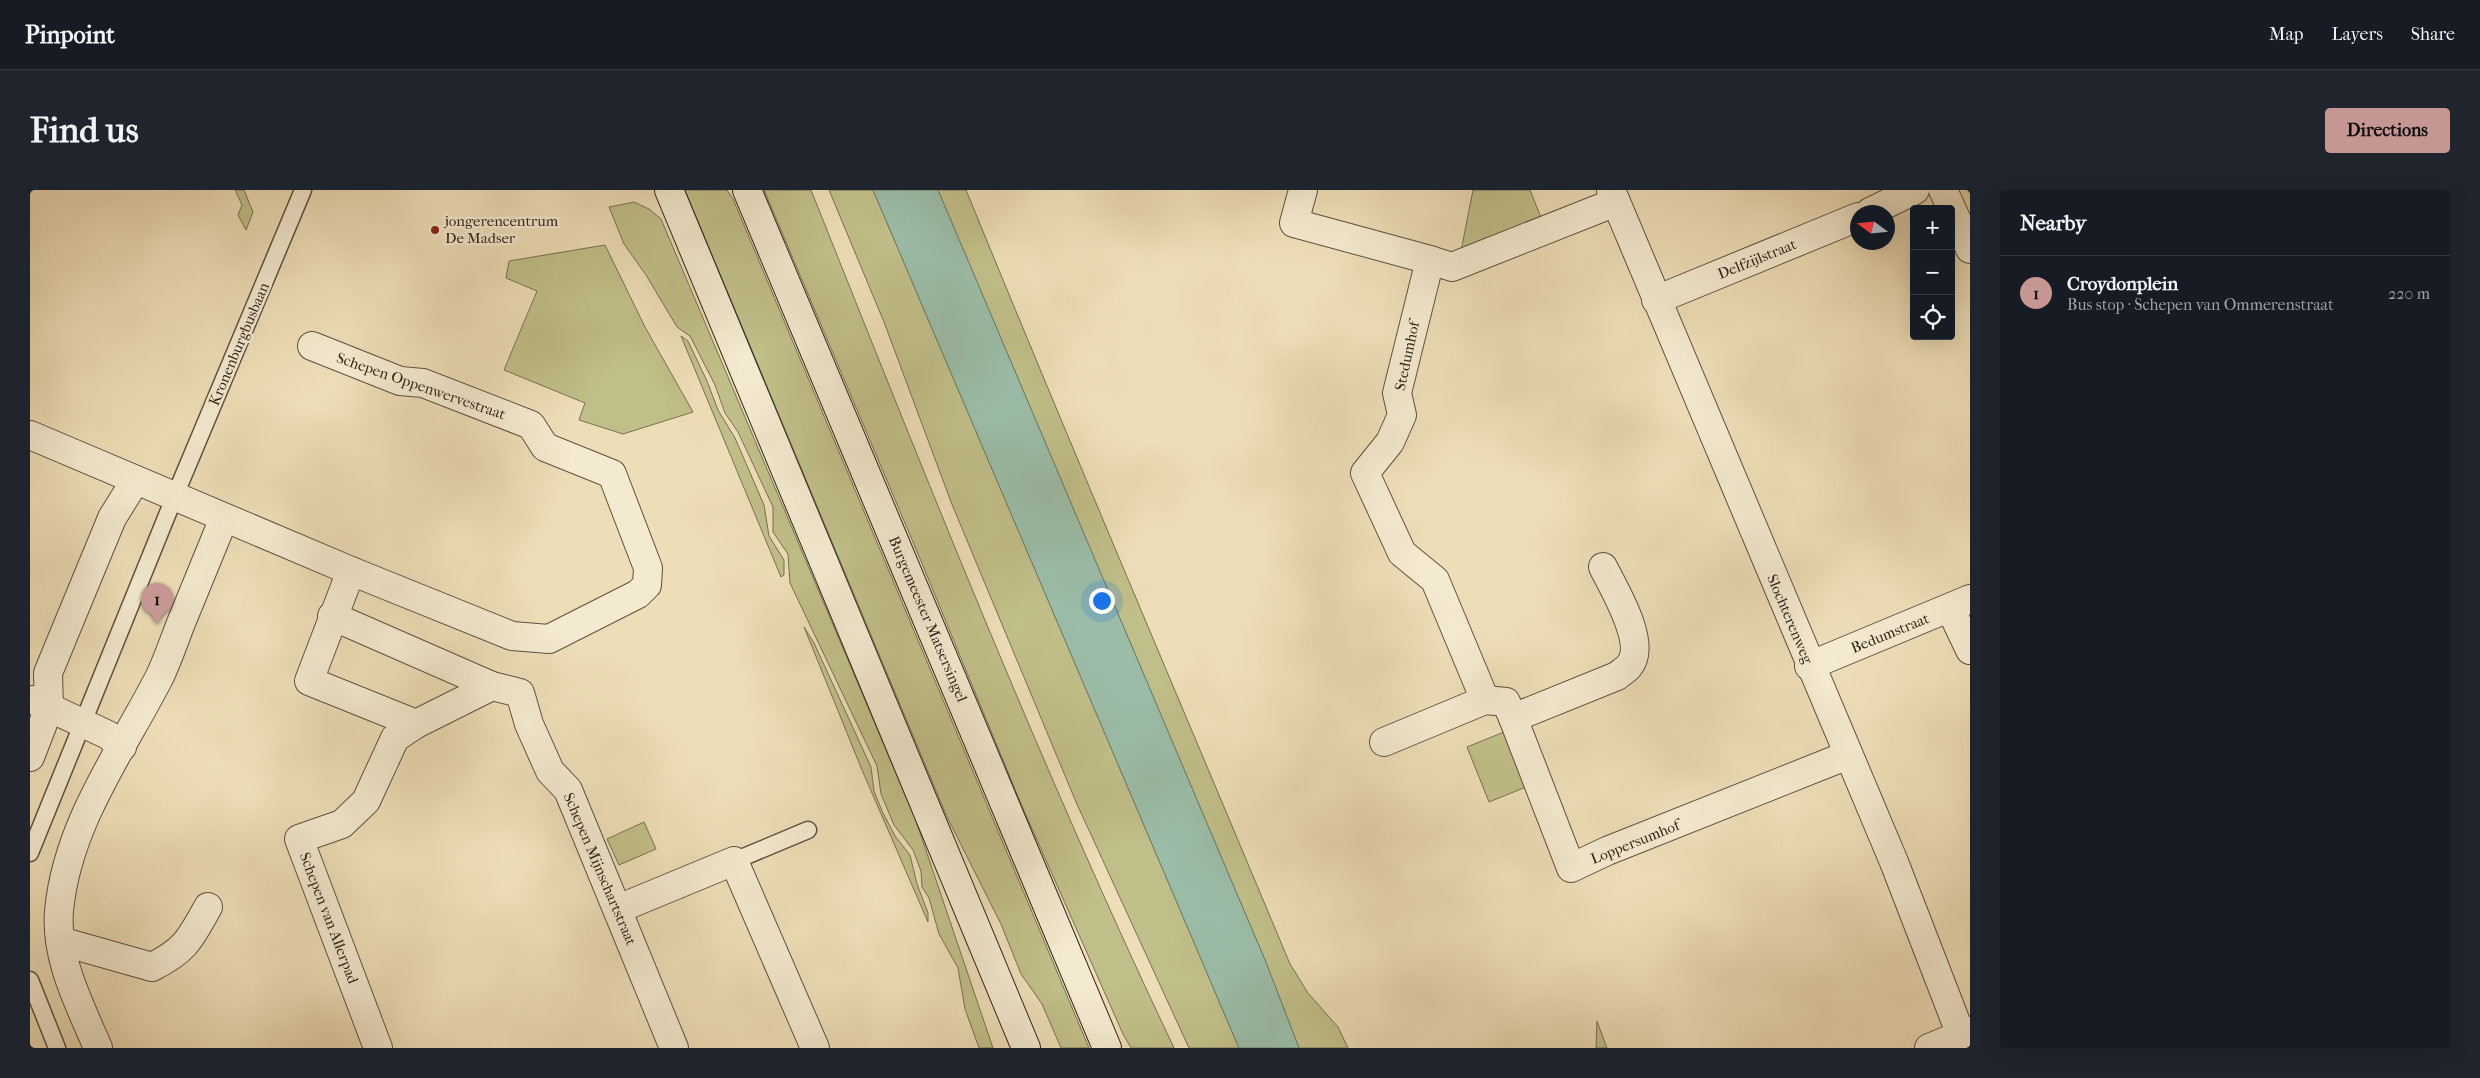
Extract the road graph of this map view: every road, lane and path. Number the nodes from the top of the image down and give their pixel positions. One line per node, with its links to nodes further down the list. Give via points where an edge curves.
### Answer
1 (303, 190): 16 (lane, Kronenburgbusbaan)
2 (669, 190): 47 (street)
3 (747, 190): 48 (street, Burgemeester Matsersingel)
4 (1303, 190): 11 (street, via 1294,223)
5 (1915, 190): 8 (street)
6 (1943, 190): 10 (street)
7 (1614, 196): 11 (street, via 1452,267); 12 (street, Slochterenweg)
8 (1884, 205)
9 (1850, 221): 12 (street, Delfzijlstraat)
10 (1970, 249)
11 (1430, 260): 25 (street, Stedumhof, via 1397,393 1402,415 1390,442 1365,473 1402,553 1435,580)
12 (1656, 300): 23 (street, Slochterenweg)
13 (312, 346): 19 (street, Schepen Oppenwervestraat, via 400,381 423,383 531,425 546,448 612,474 648,568 647,585 638,594 549,639 512,636)
14 (30, 435): 15 (street, Schepen Oppenwervestraat)
15 (135, 481): 16 (street, Schepen Oppenwervestraat); 26 (street, via 112,518 48,673)
16 (174, 498): 17 (street, Schepen Oppenwervestraat); 28 (lane, Kronenburgbusbaan)
17 (224, 518): 19 (street, Schepen Oppenwervestraat); 31 (street, via 161,674)
18 (1604, 567): 27 (street, via 1634,636 1635,652 1630,666 1617,676)
19 (351, 571): 21 (street)
20 (1960, 604): 22 (street); 23 (street, Bedumstraat)
21 (332, 616): 24 (street); 29 (street, via 309,681)
22 (1970, 650)
23 (1809, 666): 32 (street, Slochterenweg)
24 (492, 686): 29 (street); 38 (street, Schepen Mijnschartstraat, via 520,693 529,724 550,771 568,790)
25 (1486, 700): 27 (street, Loppersumhof, via 1506,702); 30 (street)
26 (40, 703): 28 (street); 33 (street)
27 (1512, 718): 32 (street, Loppersumhof, via 1571,868 1606,851)
28 (82, 723): 31 (street, via 108,735); 35 (lane, Kronenburgbusbaan)
29 (416, 724): 44 (street, Schepen van Allerpad, via 395,738 366,801 360,807 342,824 299,839)
30 (1384, 742)
31 (122, 747): 39 (street, via 104,774 74,845 59,912)
32 (1848, 755): 41 (street, Slochterenweg)
33 (30, 757)
34 (808, 830): 36 (lane)
35 (30, 853)
36 (734, 861): 38 (street); 46 (street)
37 (208, 907): 39 (street, via 188,942 173,956 152,967)
38 (618, 909): 45 (street, Schepen Mijnschartstraat)
39 (60, 942): 43 (street, via 67,973)
40 (30, 980): 42 (lane)
41 (1966, 1038): 49 (street)
42 (57, 1048)
43 (98, 1048)
44 (378, 1048)
45 (674, 1048)
46 (815, 1048)
47 (1026, 1048)
48 (1108, 1048)
49 (1928, 1048)

